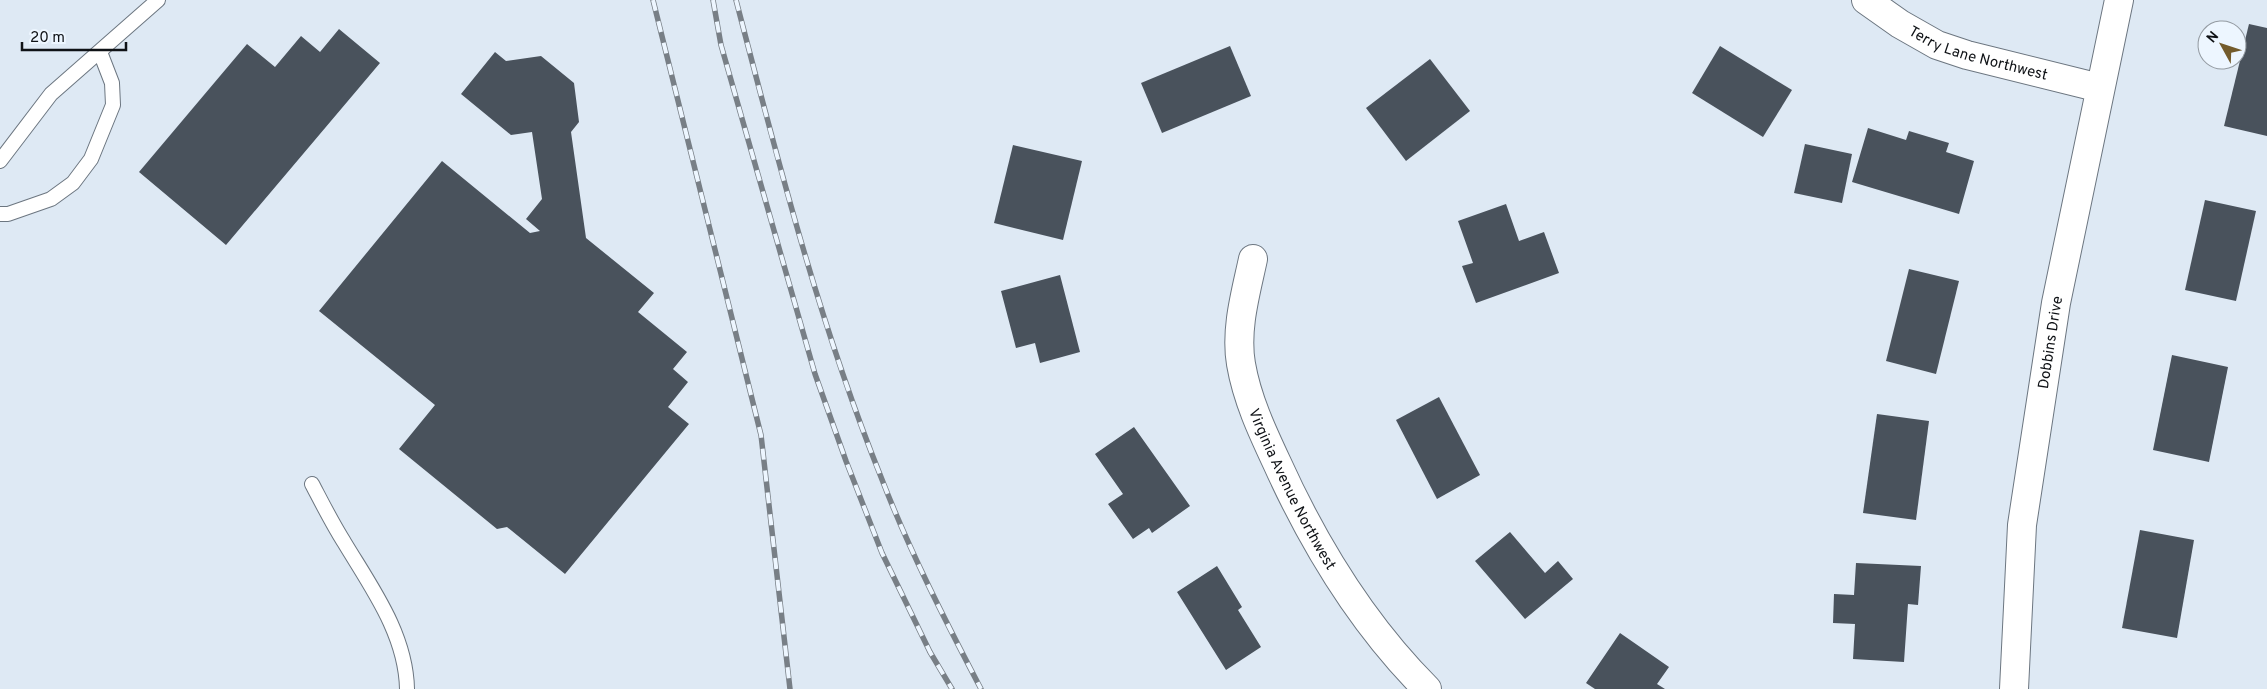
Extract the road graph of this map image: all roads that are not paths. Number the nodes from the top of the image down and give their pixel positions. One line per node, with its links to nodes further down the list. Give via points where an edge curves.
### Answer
1 (158, 0): 4 (lane)
2 (1866, 0): 5 (street, Terry Lane Northwest, via 1937,45)
3 (2119, 0): 5 (street, Dobbins Drive)
4 (100, 52): 6 (lane, via 51,94); 7 (lane, via 112,83 113,105 90,159 73,183 51,199)
5 (2100, 88): 12 (street, Dobbins Drive, via 2056,303 2022,524)
6 (0, 161)
7 (0, 214)
8 (1253, 259): 11 (street, Virginia Avenue Northwest, via 1240,324 1241,362 1255,414 1300,513 1356,607)
9 (312, 484): 10 (lane, via 388,613 407,673)
10 (407, 689)
11 (1427, 689)
12 (2014, 689)

